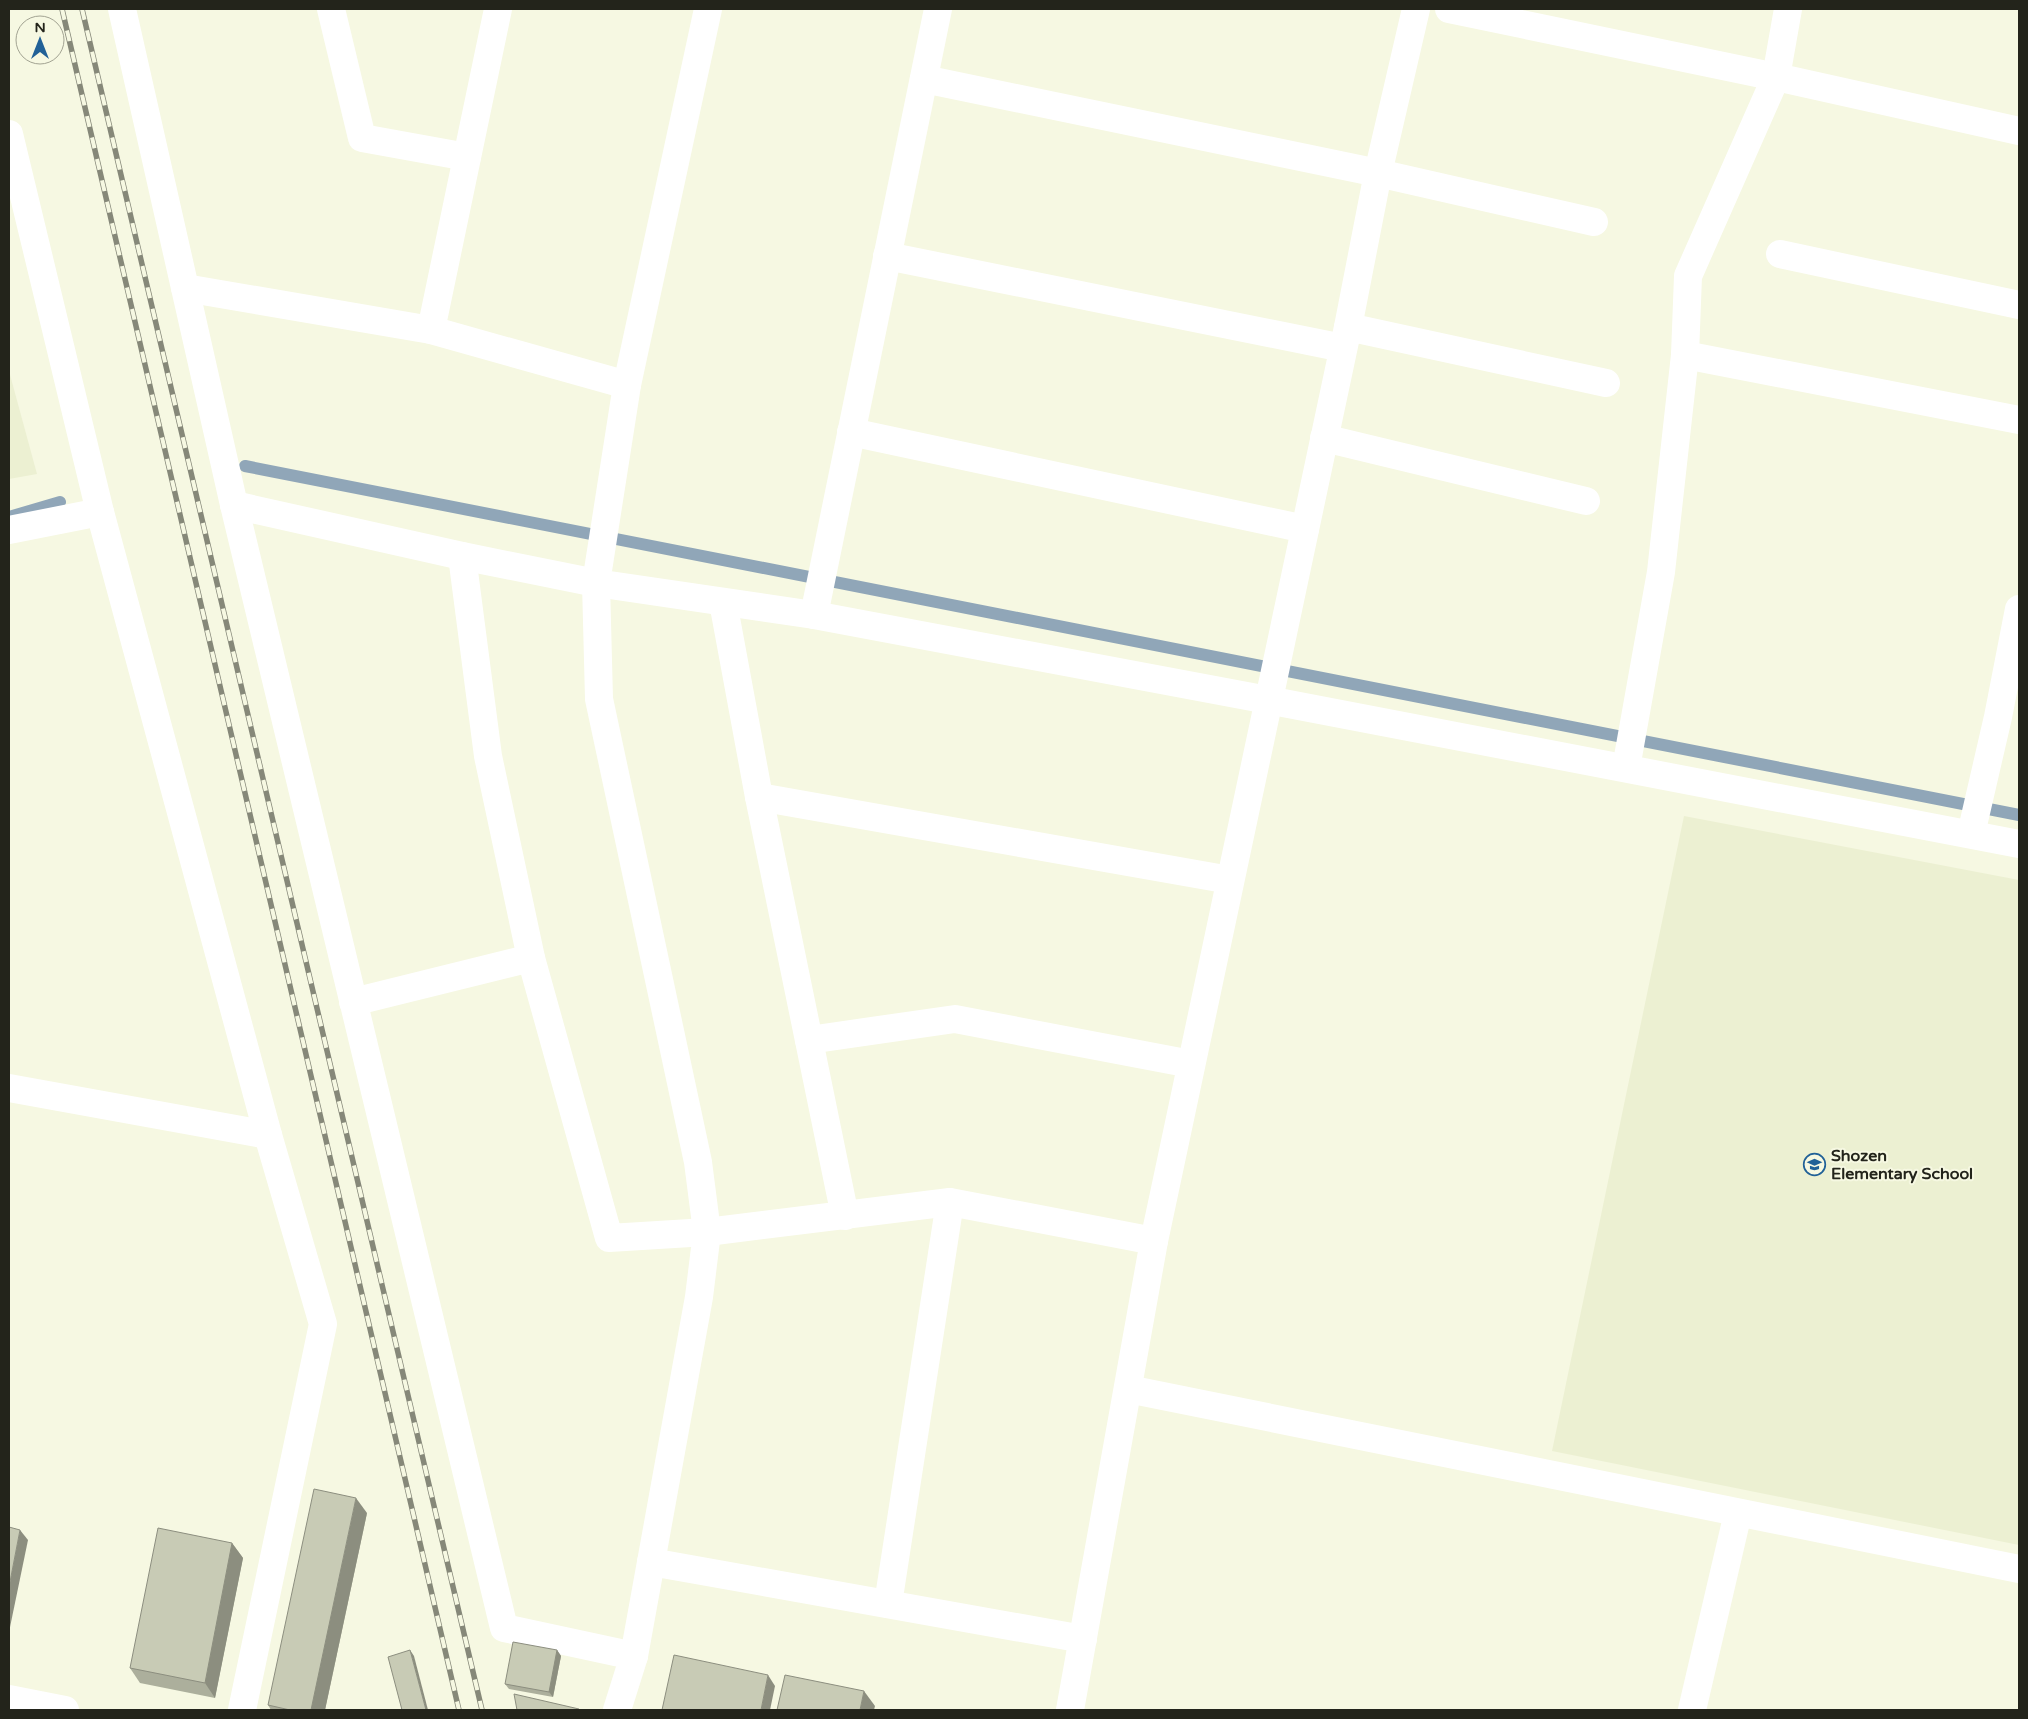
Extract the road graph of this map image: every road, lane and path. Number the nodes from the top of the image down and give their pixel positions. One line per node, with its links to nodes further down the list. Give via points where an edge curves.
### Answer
1 (122, 9): 18 (street)
2 (331, 9): 13 (street, via 362,138)
3 (498, 9): 13 (street)
4 (708, 9): 24 (street)
5 (938, 9): 10 (street)
6 (1416, 9): 14 (street)
7 (1450, 9): 9 (street)
8 (1788, 9): 9 (street)
9 (1776, 77): 11 (street); 22 (street, via 1688,276)
10 (924, 79): 14 (street); 17 (street)
11 (2019, 131)
12 (9, 134): 30 (street)
13 (467, 158): 20 (street)
14 (1378, 174): 15 (street); 21 (street)
15 (1594, 222)
16 (1780, 254): 19 (street)
17 (887, 256): 21 (street); 26 (street)
18 (185, 288): 20 (street); 29 (street)
19 (2019, 306)
20 (431, 330): 24 (street)
21 (1345, 338): 23 (street); 27 (street)
22 (1685, 356): 25 (street); 39 (street, via 1661,572)
23 (1606, 383)
24 (627, 385): 34 (street)
25 (2019, 420)
26 (851, 432): 31 (street); 37 (street)
27 (1324, 438): 28 (street); 31 (street)
28 (1586, 501)
29 (234, 505): 33 (street); 45 (street)
30 (100, 512): 32 (street); 49 (street)
31 (1305, 529): 38 (street)
32 (9, 530)
33 (462, 556): 34 (street); 44 (street, via 488,756)
34 (596, 583): 35 (street); 52 (street, via 600,699 698,1162)
35 (723, 602): 37 (street); 40 (street)
36 (2019, 609): 41 (street)
37 (814, 616): 38 (street)
38 (1268, 700): 39 (street); 43 (street)
39 (1626, 768): 41 (street)
40 (759, 797): 43 (street); 46 (street)
41 (1971, 834): 42 (street)
42 (2019, 844)
43 (1230, 880): 47 (street)
44 (531, 958): 45 (street); 52 (street, via 609,1238)
45 (354, 1002): 60 (street, via 504,1628)
46 (809, 1040): 47 (street, via 956,1019); 51 (street)
47 (1191, 1064): 53 (street)
48 (9, 1088): 49 (street)
49 (268, 1135): 63 (street, via 323,1324)
50 (950, 1202): 51 (street); 53 (street); 58 (street)
51 (845, 1216): 52 (street)
52 (707, 1232): 56 (street, via 699,1297)
53 (1154, 1242): 54 (street)
54 (1128, 1389): 55 (street); 59 (street)
55 (1738, 1513): 57 (street); 66 (street)
56 (651, 1562): 58 (street); 60 (street)
57 (2019, 1570)
58 (888, 1604): 59 (street)
59 (1083, 1639): 65 (street)
60 (634, 1656): 64 (street)
61 (9, 1699): 62 (street)
62 (65, 1710)
63 (242, 1710)
64 (617, 1710)
65 (1070, 1710)
66 (1692, 1710)

